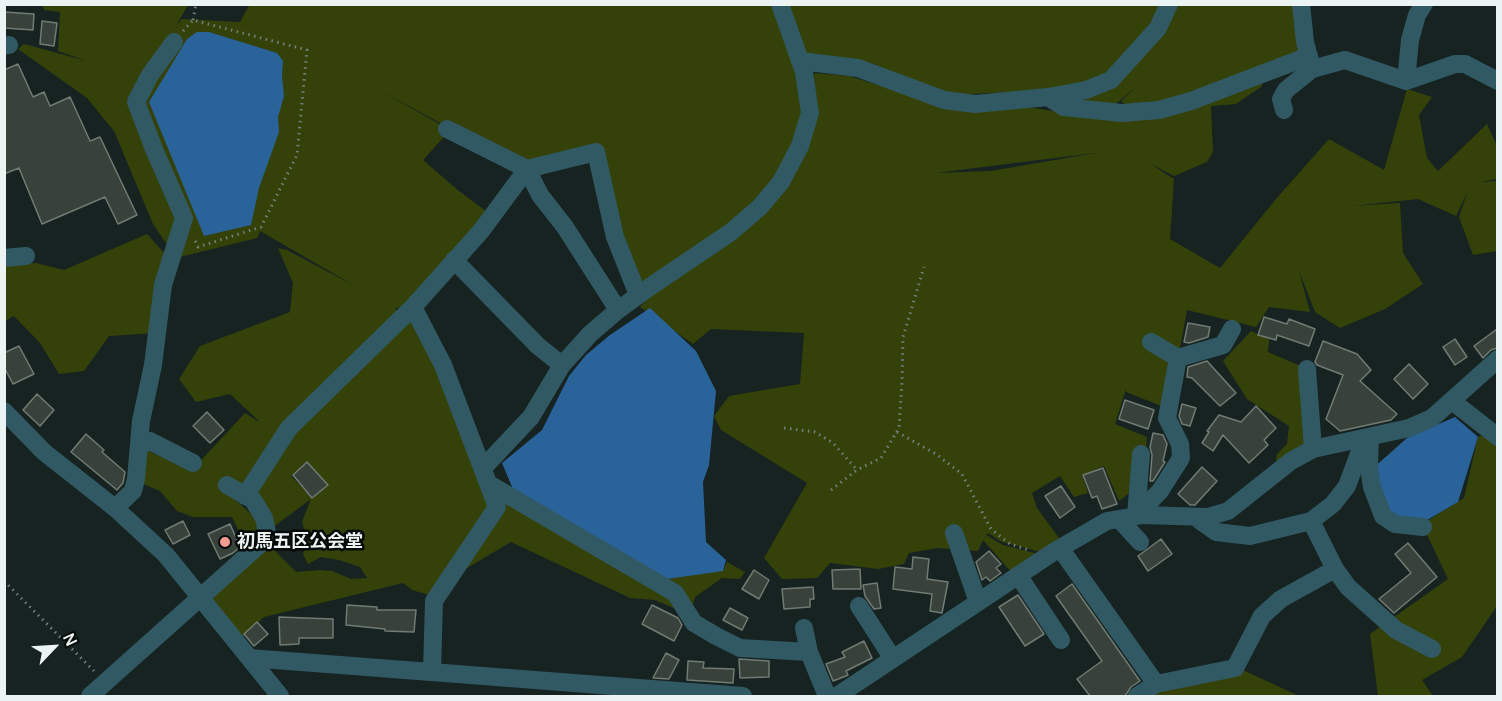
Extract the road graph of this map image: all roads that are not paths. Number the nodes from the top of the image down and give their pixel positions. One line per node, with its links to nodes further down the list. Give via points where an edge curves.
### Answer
1 (780, 4): 6 (street)
2 (1169, 4): 10 (street, via 1158,28 1112,80 1086,90)
3 (1301, 4): 7 (street)
4 (1424, 4): 8 (street, via 1410,40)
5 (174, 42): 30 (street, via 136,102 184,218 163,285)
6 (800, 61): 10 (street, via 858,68 944,100 975,104); 17 (street, via 810,113 800,146 781,182 731,232)
7 (1310, 63): 8 (street, via 1345,60); 10 (street, via 1159,110 1122,113 1064,107); 11 (street, via 1281,99)
8 (1406, 81): 9 (street, via 1455,64 1465,64)
9 (1497, 81)
10 (1048, 96)
11 (1284, 110)
12 (447, 129): 13 (street)
13 (526, 169): 16 (street, via 481,231); 17 (street, via 596,152 615,237); 19 (street)
14 (26, 256): 15 (street)
15 (4, 258)
16 (454, 260): 18 (street); 24 (street, via 538,346)
17 (638, 295): 19 (street)
18 (413, 307): 34 (street, via 443,364); 36 (street, via 289,428)
19 (618, 310): 24 (street)
20 (1232, 329): 22 (street, via 1223,345)
21 (1151, 342): 22 (street)
22 (1178, 358): 38 (street, via 1167,418 1180,444 1181,458 1160,491)
23 (1497, 359): 26 (street)
24 (562, 365): 34 (street, via 531,417)
25 (1307, 369): 31 (street)
26 (1452, 401): 28 (street); 29 (street, via 1432,418 1409,428)
27 (4, 411): 37 (street, via 45,452)
28 (1497, 436)
29 (1368, 437): 31 (street); 40 (street, via 1347,486 1333,504); 41 (street, via 1372,487 1383,516 1395,524)
30 (139, 446): 33 (street, via 150,441); 37 (street, via 132,491)
31 (1313, 449): 39 (street, via 1291,461 1228,511)
32 (1141, 454): 38 (street)
33 (194, 463)
34 (486, 476): 53 (street, via 675,593 694,623 716,636 740,648); 56 (street, via 497,507 434,601)
35 (227, 485): 36 (street)
36 (245, 496): 47 (street, via 253,500 264,518 268,537)
37 (116, 508): 47 (street, via 166,555)
38 (1128, 517): 39 (street); 43 (street); 44 (street, via 1107,522)
39 (1195, 517): 40 (street, via 1216,532 1250,536)
40 (1311, 521): 45 (street)
41 (1423, 527)
42 (954, 532): 48 (street)
43 (1140, 542)
44 (1054, 552): 46 (street); 57 (street)
45 (1335, 569): 52 (street, via 1348,587 1396,630); 57 (street, via 1281,599 1262,616 1235,668)
46 (1018, 575): 48 (street); 51 (street)
47 (200, 598): 54 (street); 58 (street)
48 (978, 602): 55 (street)
49 (858, 606): 55 (street)
50 (804, 628): 53 (street)
51 (1060, 640)
52 (1432, 649)
53 (809, 652): 61 (street)
54 (249, 658): 56 (street); 59 (street)
55 (893, 659): 62 (street)
56 (432, 672): 60 (street)
57 (1156, 684): 63 (street)
58 (90, 696)
59 (280, 696)
60 (743, 696)
61 (827, 696)
62 (837, 696)
63 (1137, 696)

